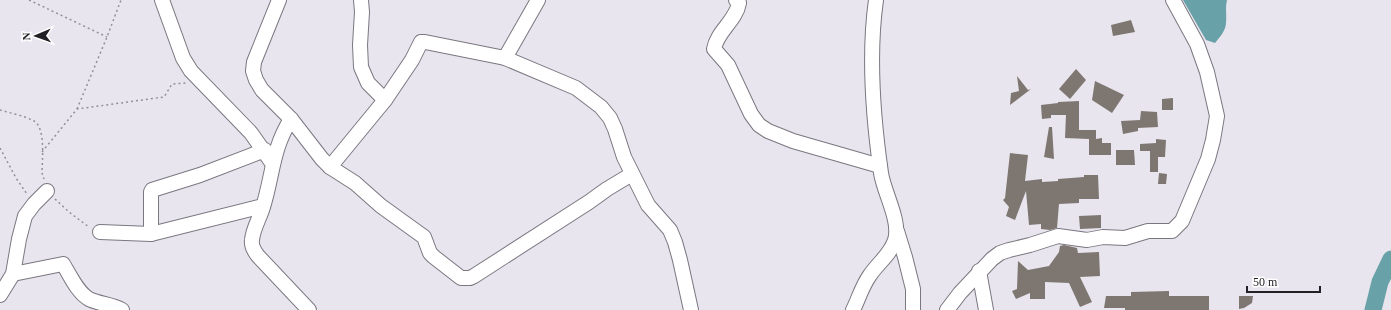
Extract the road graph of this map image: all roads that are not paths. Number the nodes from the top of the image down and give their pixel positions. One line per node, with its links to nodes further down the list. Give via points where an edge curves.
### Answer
1 (162, 0): 11 (street, via 183,58 191,71 251,132)
2 (279, 0): 10 (street, via 254,62 253,71 262,90)
3 (361, 0): 9 (street, via 361,67 368,83)
4 (538, 0): 8 (street)
5 (736, 0): 13 (street, via 736,12 716,40 714,49 728,65 751,114 759,125 793,141)
6 (876, 0): 13 (street, via 872,66)
7 (1173, 0): 21 (street, via 1197,44 1207,72 1216,116 1208,159 1182,221 1172,231 1148,231 1126,238 1103,237 1087,240 1058,236 1000,253)
8 (505, 58): 9 (street, via 421,42); 15 (street, via 576,88 601,106 610,118)
9 (385, 100): 14 (street)
10 (291, 119): 12 (street); 14 (street)
11 (265, 150): 12 (street); 20 (street, via 152,190)
12 (272, 163): 17 (street)
13 (880, 166): 18 (street)
14 (330, 167): 15 (street, via 355,183 381,206 424,237 430,253 461,278 474,276)
15 (632, 174): 26 (street, via 648,205 670,230 680,260)
16 (47, 191): 22 (street, via 25,216)
17 (263, 206): 20 (street); 25 (street, via 254,230 252,247)
18 (896, 229): 27 (street, via 890,252 863,286); 28 (street, via 913,289)
19 (100, 232): 20 (street)
20 (152, 234)
21 (979, 271): 29 (street); 30 (street)
22 (13, 274): 23 (street); 24 (street, via 63,264 82,294)
23 (0, 295)
24 (122, 310)
25 (309, 310)
26 (690, 310)
27 (853, 310)
28 (913, 310)
29 (947, 310)
30 (986, 310)

